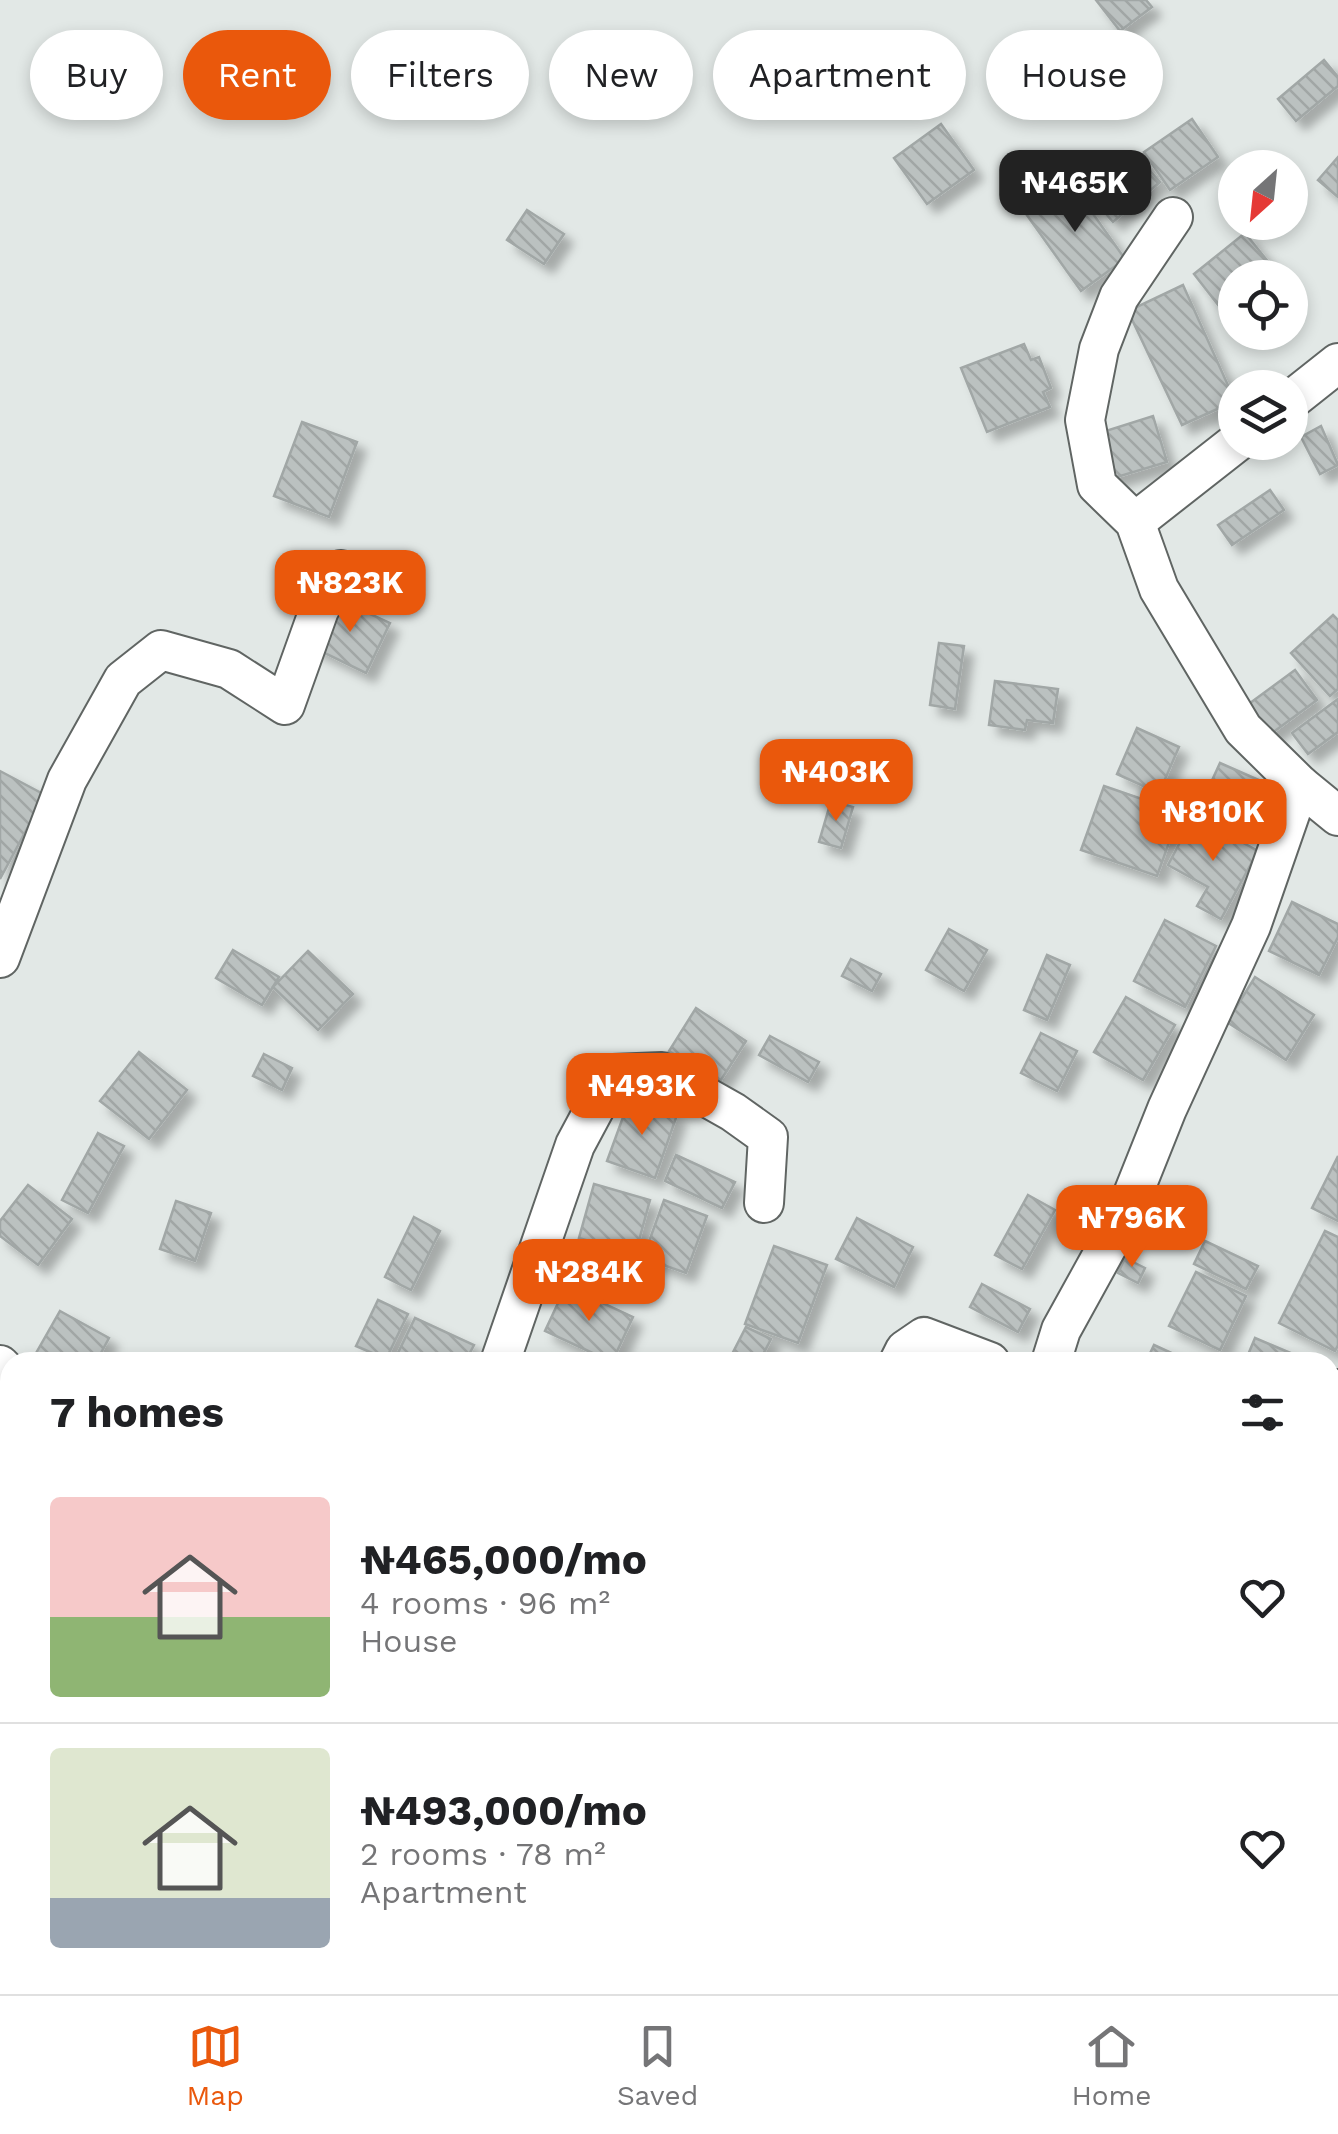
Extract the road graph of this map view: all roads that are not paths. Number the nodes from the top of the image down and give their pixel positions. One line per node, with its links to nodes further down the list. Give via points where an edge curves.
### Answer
1 (1174, 217): 5 (street, via 1119,297 1085,420 1097,485)
2 (1338, 363): 3 (street)
3 (1308, 387)
4 (1218, 457): 5 (street)
5 (1135, 522): 7 (street, via 1160,589 1207,672 1243,729)
6 (341, 570): 9 (street, via 318,610 284,704 229,670 161,650 123,680 67,780)
7 (1300, 785): 8 (street); 14 (street, via 1252,926 1125,1214)
8 (1338, 816)
9 (0, 958)
10 (764, 1202): 11 (street, via 768,1137 662,1072 613,1074 575,1145)
11 (503, 1352)
12 (904, 1352): 13 (street, via 924,1337)
13 (964, 1352)
14 (1054, 1352)

